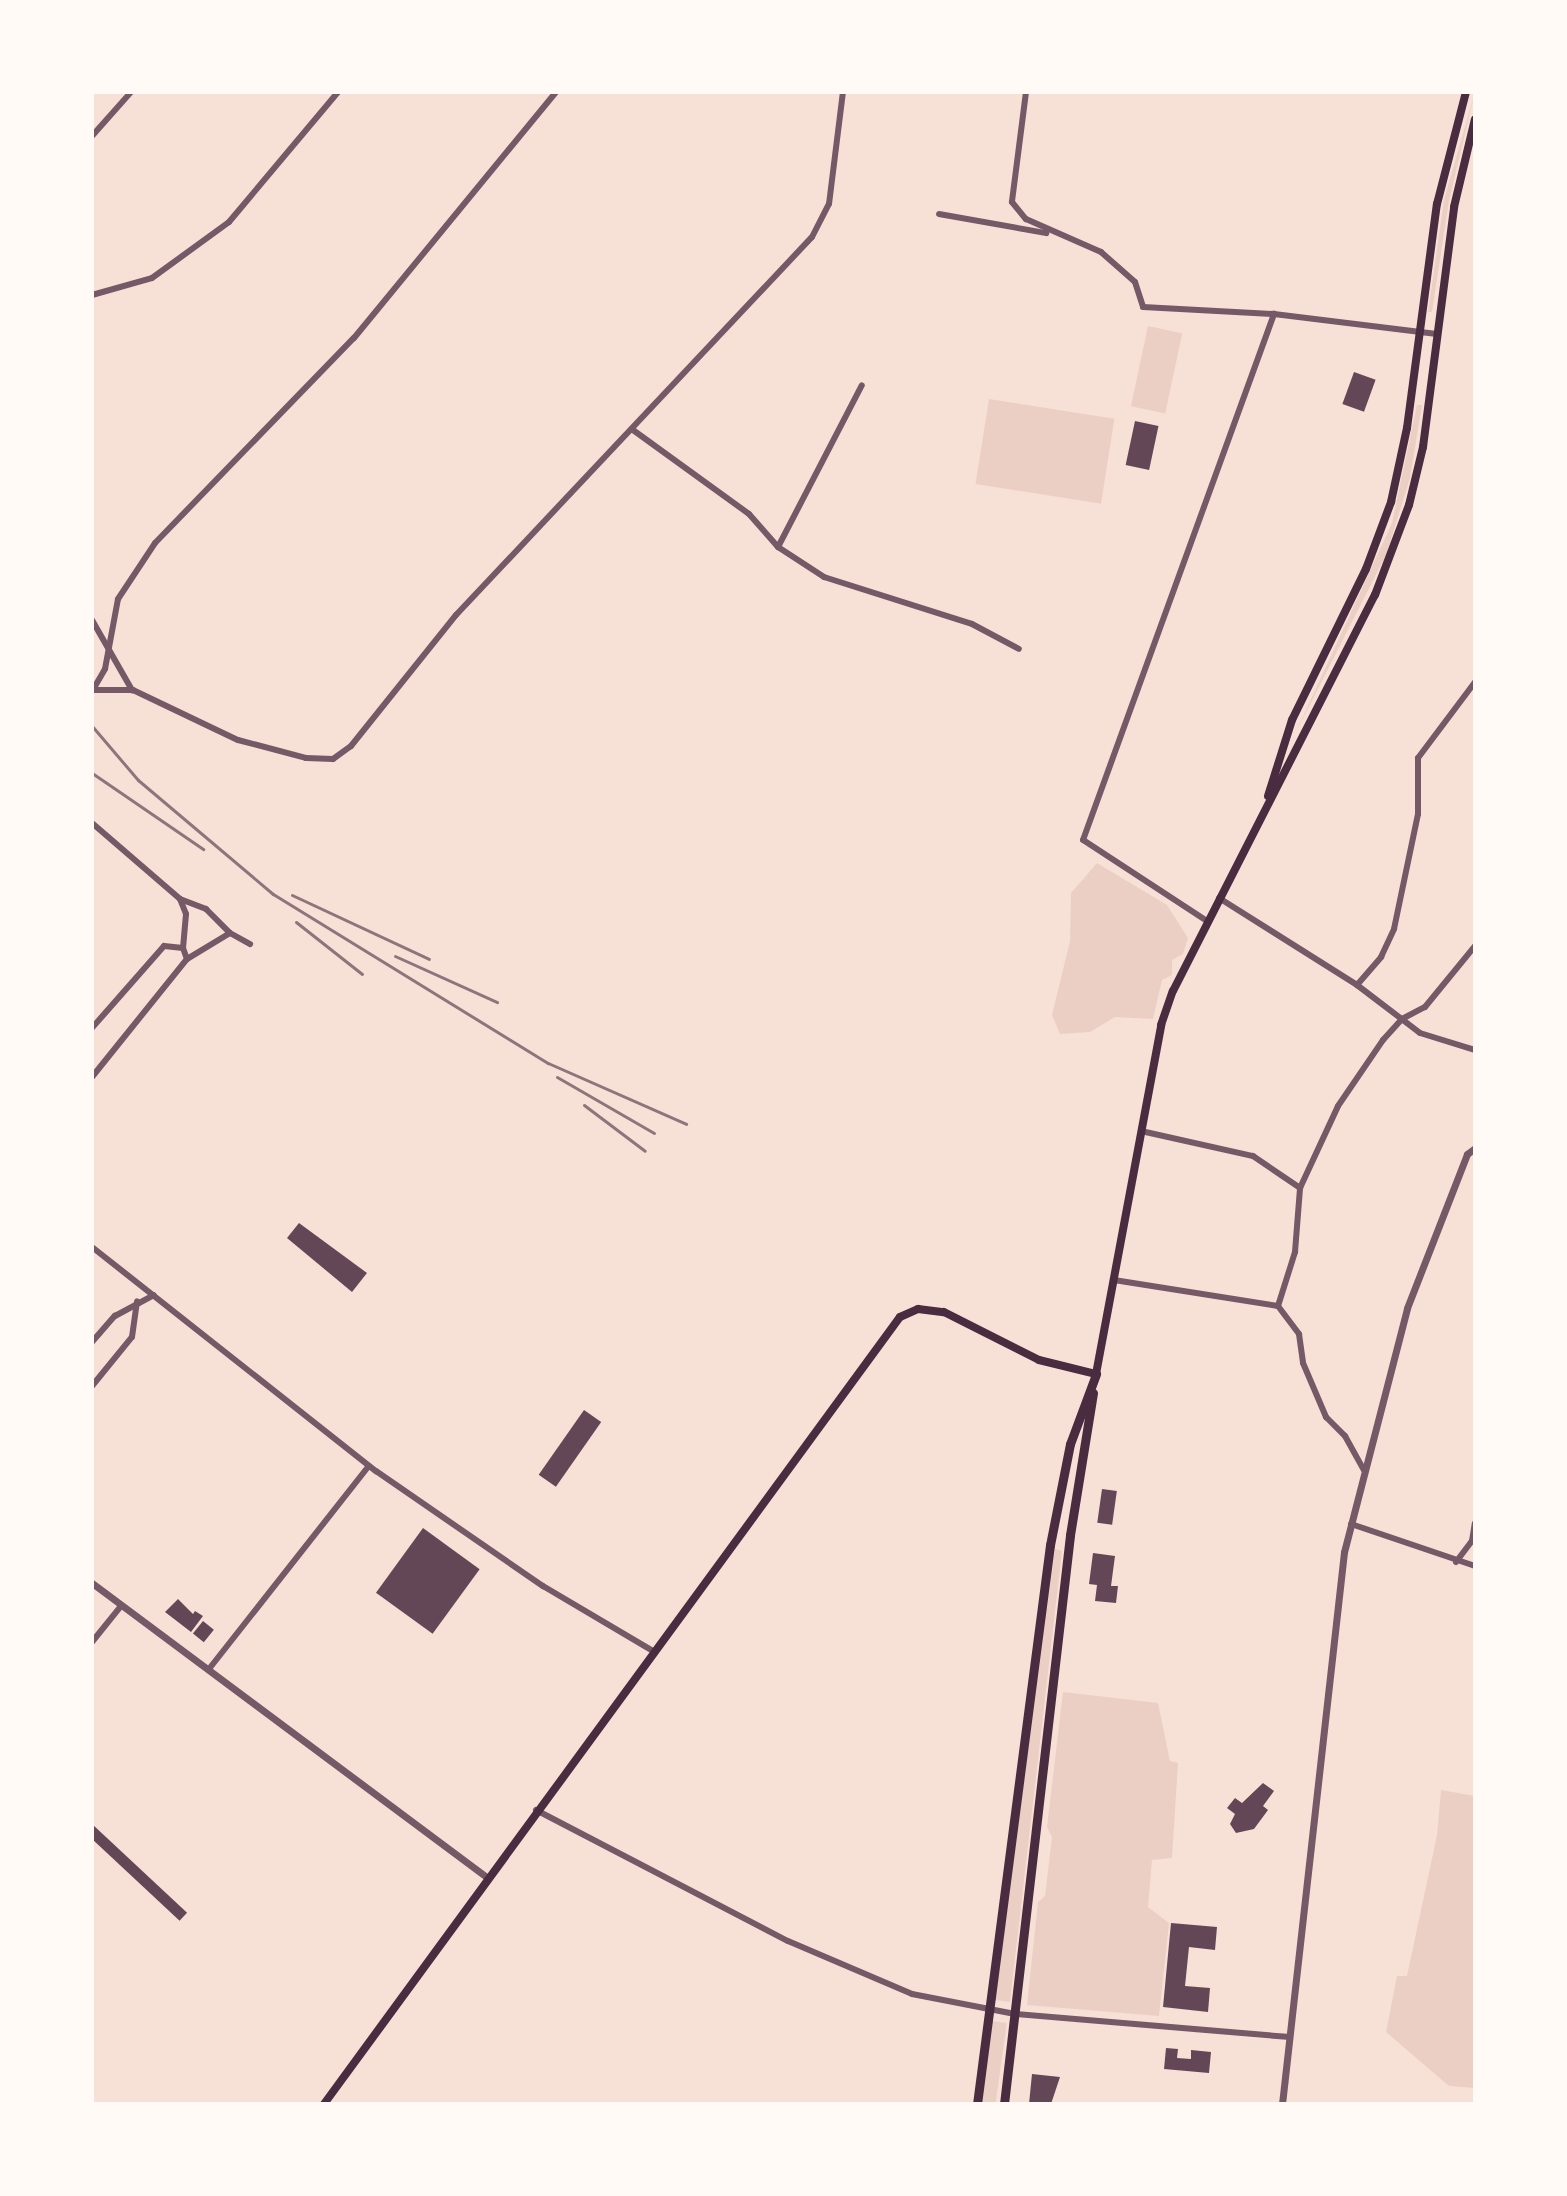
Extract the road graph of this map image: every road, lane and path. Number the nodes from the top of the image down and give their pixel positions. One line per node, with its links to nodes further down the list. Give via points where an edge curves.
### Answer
1 (131, 92): 8 (street)
2 (338, 92): 11 (street, via 229,222 152,278)
3 (556, 92): 22 (street, via 354,338 155,543 118,599)
4 (843, 92): 18 (street, via 829,204 812,237)
5 (1026, 92): 10 (street, via 1012,202 1026,219)
6 (1466, 92): 13 (main road, via 1437,204)
7 (1475, 119): 14 (main road, via 1454,207)
8 (92, 136)
9 (939, 214): 10 (street)
10 (1053, 234): 12 (street, via 1101,252 1135,282 1143,307)
11 (92, 295)
12 (1274, 314): 13 (street); 30 (street, via 1083,840)
13 (1419, 331): 14 (street); 16 (main road)
14 (1437, 334): 17 (main road)
15 (862, 385): 19 (street)
16 (1411, 394): 17 (main road); 26 (main road, via 1400,466 1379,541 1292,720)
17 (1430, 396): 26 (main road, via 1423,447 1399,538)
18 (633, 430): 19 (street, via 749,514); 25 (street, via 456,615 351,746 333,759 306,758 238,740)
19 (778, 547): 21 (street, via 824,577 972,624)
20 (92, 620): 22 (street)
21 (1019, 649)
22 (109, 652): 24 (street); 25 (street)
23 (1475, 682): 36 (street, via 1418,758 1421,790 1394,929 1381,957)
24 (93, 689): 25 (street)
25 (133, 690)
26 (1261, 816): 28 (main road)
27 (92, 823): 29 (street)
28 (1219, 898): 30 (main road); 36 (street)
29 (180, 899): 31 (street, via 206,909); 34 (street, via 186,914)
30 (1207, 921): 41 (main road, via 1161,1025)
31 (230, 933): 32 (street); 35 (street)
32 (250, 944)
33 (1475, 946): 37 (street, via 1425,1007)
34 (183, 948): 35 (street); 38 (street, via 164,946)
35 (187, 959): 40 (street)
36 (1357, 985): 37 (street)
37 (1402, 1019): 39 (street, via 1442,1043); 43 (street, via 1338,1106)
38 (92, 1028)
39 (1475, 1050)
40 (92, 1077)
41 (1141, 1131): 43 (street, via 1253,1156); 45 (main road)
42 (1475, 1148): 53 (street, via 1467,1154 1407,1308)
43 (1300, 1188): 48 (street, via 1295,1252)
44 (92, 1247): 46 (street)
45 (1114, 1280): 48 (street); 50 (main road)
46 (154, 1295): 47 (street); 52 (street)
47 (137, 1301): 49 (street); 51 (street, via 132,1337)
48 (1278, 1306): 53 (street, via 1299,1334 1303,1363 1326,1417 1345,1436)
49 (92, 1342)
50 (1096, 1374): 61 (main road, via 1039,1360 944,1312 918,1309 900,1317); 65 (main road, via 1070,1444 1050,1545); 66 (main road, via 1070,1535)
51 (92, 1386)
52 (369, 1466): 61 (street, via 543,1586); 62 (street)
53 (1364, 1470): 55 (street)
54 (1475, 1523): 56 (street, via 1472,1541)
55 (1351, 1524): 56 (street); 67 (street, via 1336,1607)
56 (1456, 1562): 57 (street)
57 (1475, 1566)
58 (92, 1583): 59 (street)
59 (121, 1606): 60 (street); 62 (street)
60 (92, 1642)
61 (653, 1651): 63 (main road)
62 (209, 1669): 64 (street)
63 (536, 1810): 64 (main road); 65 (street, via 802,1948 912,1994)
64 (487, 1877): 68 (main road)
65 (989, 2010): 66 (street); 69 (main road)
66 (1015, 2014): 67 (street); 70 (main road)
67 (1290, 2037): 71 (street)
68 (324, 2104)
69 (977, 2104)
70 (1004, 2104)
71 (1282, 2104)

